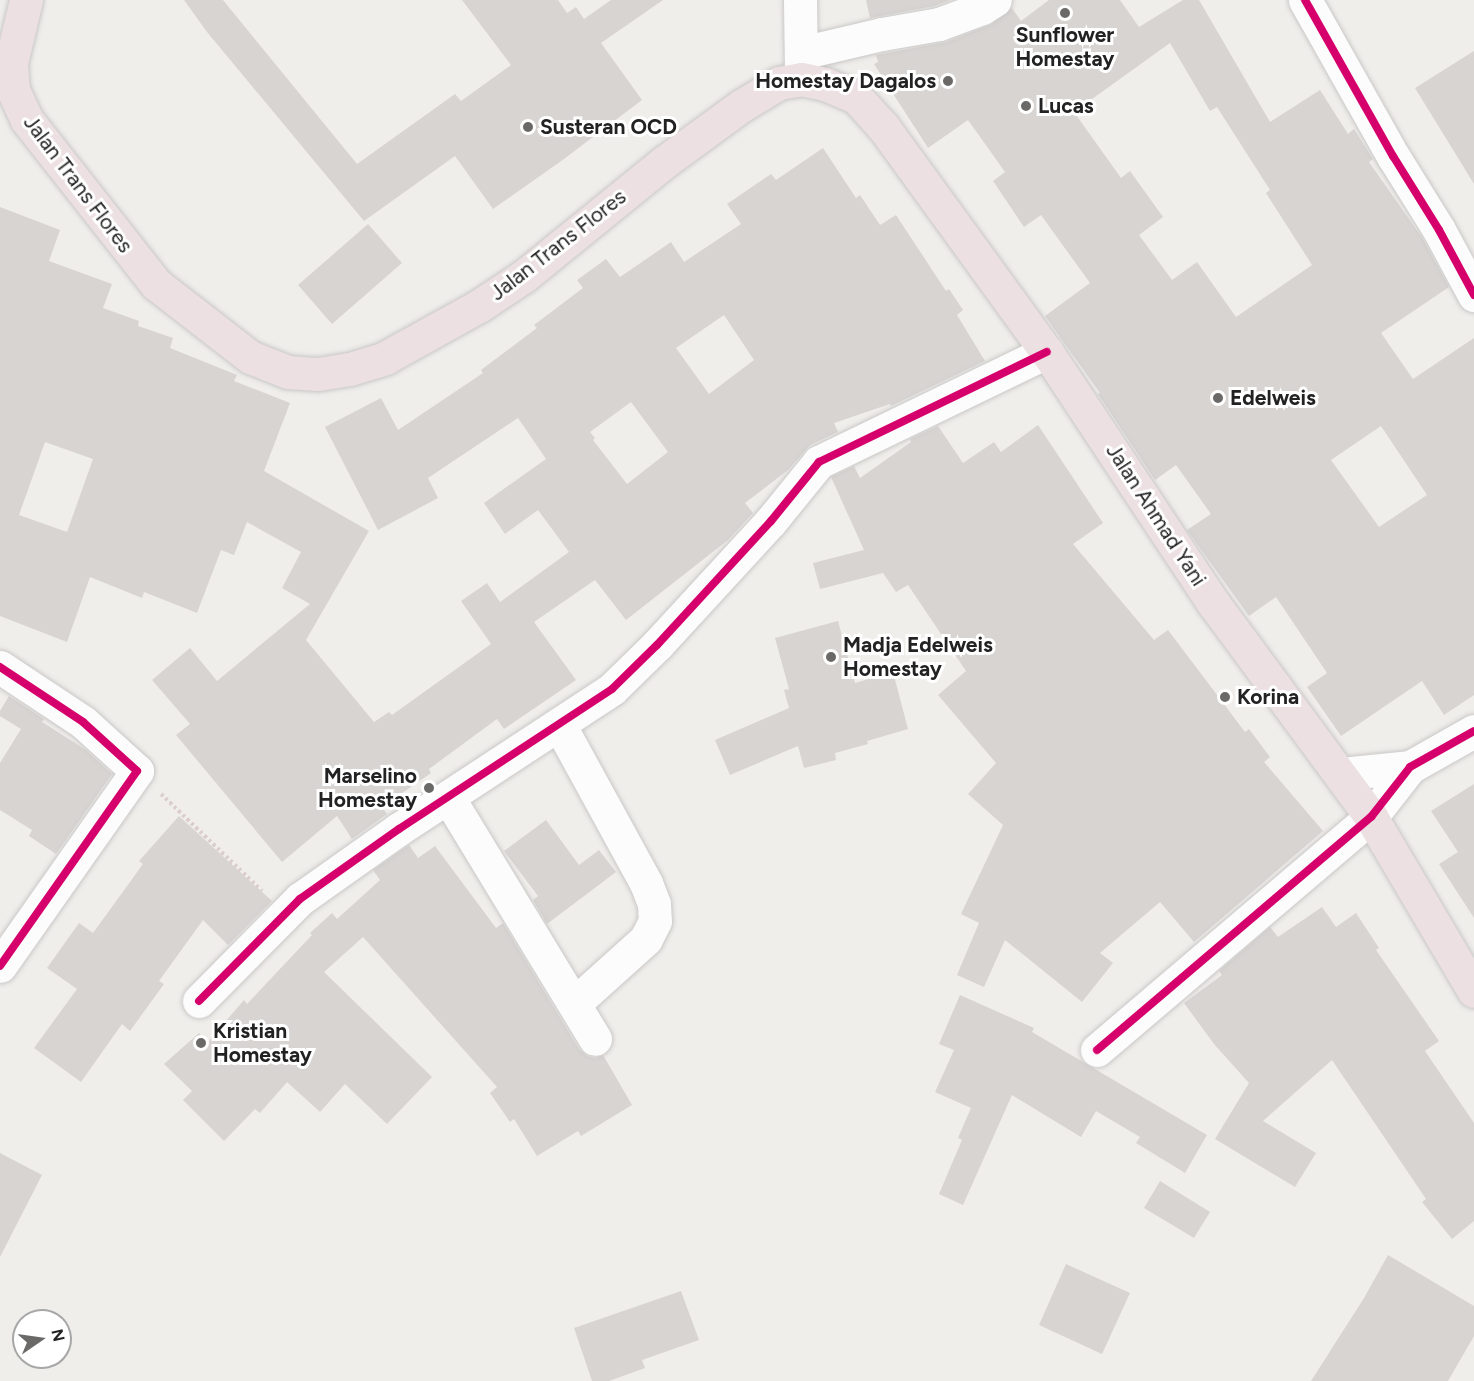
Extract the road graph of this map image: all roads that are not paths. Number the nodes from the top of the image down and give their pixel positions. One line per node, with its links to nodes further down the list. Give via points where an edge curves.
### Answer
1 (26, 0): 6 (highway, Jalan Trans Flores)
2 (800, 0): 5 (street)
3 (995, 0): 5 (street, via 939,24 882,34)
4 (1305, 0): 7 (street)
5 (801, 66): 6 (highway, Jalan Trans Flores, via 741,106 608,206 524,276 479,306 385,358 318,374 288,372 249,357 156,284); 8 (highway, Jalan Ahmad Yani, via 825,84 856,97 884,128)
6 (7, 94)
7 (1474, 295)
8 (1047, 352): 10 (street, via 819,462 657,645 612,689); 13 (highway, Jalan Ahmad Yani, via 1214,604)
9 (0, 667): 16 (street, via 83,722 137,771)
10 (560, 726): 14 (street); 19 (street, via 646,883 655,921 646,939)
11 (1474, 731): 12 (street)
12 (1410, 767): 13 (street); 15 (street)
13 (1340, 774): 15 (highway, Jalan Ahmad Yani)
14 (448, 797): 18 (street, via 300,899); 19 (street)
15 (1371, 817): 17 (highway, Jalan Ahmad Yani); 21 (street)
16 (0, 966)
17 (1474, 991)
18 (199, 1001)
19 (575, 1003): 20 (street)
20 (595, 1039)
21 (1097, 1050)

